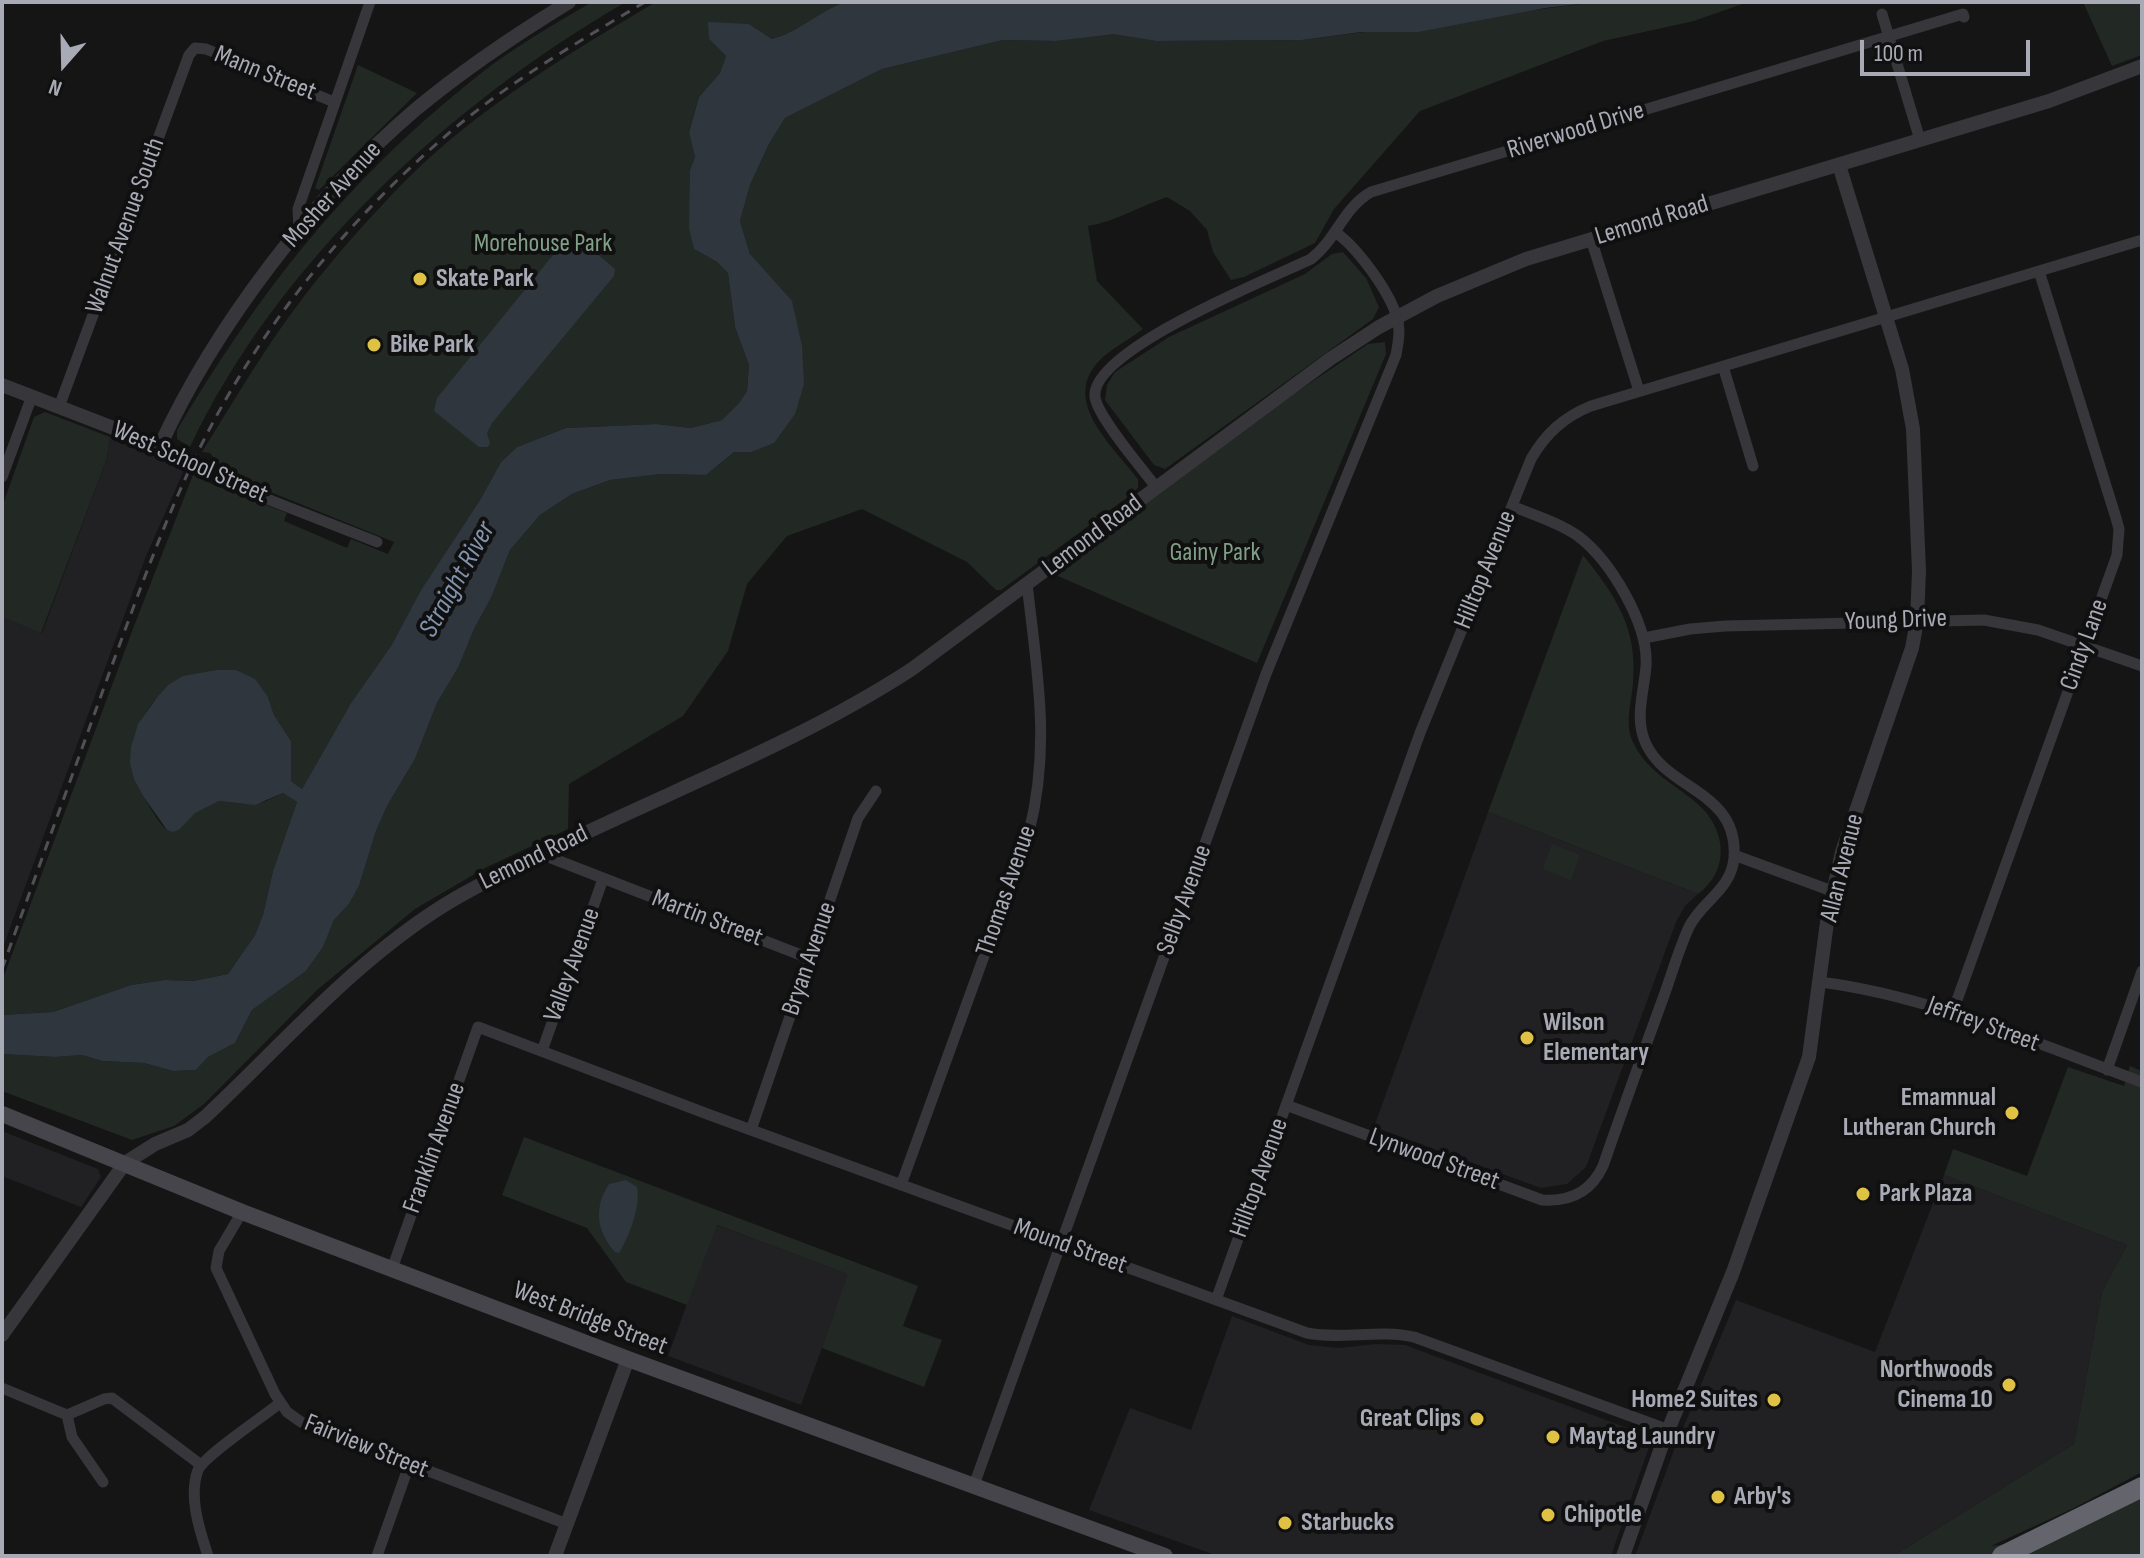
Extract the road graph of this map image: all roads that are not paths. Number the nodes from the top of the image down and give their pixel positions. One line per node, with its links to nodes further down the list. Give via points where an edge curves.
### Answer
1 (370, 2): 8 (street)
2 (569, 2): 11 (street, Mosher Avenue, via 492,51 415,111)
3 (1882, 14): 5 (street)
4 (1964, 17): 5 (street, Riverwood Drive)
5 (1889, 37): 9 (street); 12 (street, Riverwood Drive, via 1371,192 1352,207)
6 (195, 48): 8 (street, Mann Street); 22 (street, Walnut Avenue South)
7 (2142, 66): 9 (street, Lemond Road)
8 (334, 102): 11 (street, via 298,209)
9 (1920, 140): 10 (street, Lemond Road)
10 (1839, 165): 13 (street, Lemond Road); 17 (street, Allan Avenue)
11 (299, 229): 23 (street, Mosher Avenue, via 212,350)
12 (1335, 232): 16 (street, via 1366,262); 26 (street, Riverwood Drive, via 1311,259 1173,323 1102,373 1095,389 1098,408)
13 (1591, 239): 16 (street, Lemond Road, via 1481,276); 20 (street)
14 (2142, 240): 15 (street, Hilltop Avenue)
15 (2039, 271): 17 (street, Hilltop Avenue); 32 (street, Cindy Lane, via 2119,529 2117,555)
16 (1397, 317): 26 (street, Lemond Road, via 1330,359); 53 (street, Selby Avenue, via 1396,355 1266,674)
17 (1886, 317): 18 (street, Hilltop Avenue); 30 (street, Allan Avenue, via 1913,429)
18 (1723, 366): 20 (street, Hilltop Avenue); 24 (street)
19 (2, 385): 21 (street, West School Street)
20 (1639, 391): 27 (street, Hilltop Avenue, via 1591,406 1560,423 1531,459)
21 (32, 396): 22 (street, West School Street); 25 (street)
22 (59, 407): 23 (street, West School Street)
23 (160, 446): 28 (street, West School Street, via 224,482)
24 (1753, 466)
25 (2, 477)
26 (1157, 488): 29 (street, Lemond Road)
27 (1512, 506): 31 (street, via 1562,527 1591,548 1631,605); 47 (street, Hilltop Avenue, via 1420,733)
28 (377, 542)
29 (1027, 584): 35 (street, Lemond Road, via 912,669 836,716); 51 (street, Thomas Avenue, via 1041,714 1037,801)
30 (1917, 621): 31 (street, Young Drive, via 1725,626); 32 (street, Young Drive, via 2011,624); 38 (street, Allan Avenue, via 1905,676)
31 (1644, 638): 36 (street, via 1639,718 1646,745 1669,772 1716,805 1730,831)
32 (2085, 646): 33 (street, Young Drive); 42 (street, Cindy Lane)
33 (2142, 666)
34 (876, 791): 39 (street, Bryan Avenue, via 858,818)
35 (541, 854): 37 (street, Martin Street); 50 (street, Lemond Road, via 479,884 395,939 205,1117)
36 (1734, 855): 38 (street); 47 (street, Lynwood Street, via 1727,881 1689,928 1603,1166 1583,1192 1542,1200)
37 (603, 879): 39 (street, Martin Street); 44 (street, Valley Avenue)
38 (1832, 891): 41 (street, Allan Avenue)
39 (811, 959): 49 (street, Bryan Avenue)
40 (2142, 971): 45 (street)
41 (1820, 982): 42 (street, Jeffrey Street, via 1890,993); 61 (street, Allan Avenue, via 1809,1057 1733,1272)
42 (1952, 1014): 45 (street, Jeffrey Street)
43 (478, 1027): 44 (street, Mound Street); 54 (street, Franklin Avenue)
44 (542, 1051): 49 (street, Mound Street)
45 (2107, 1070): 46 (street, Jeffrey Street)
46 (2142, 1082)
47 (1286, 1105): 55 (street, Hilltop Avenue)
48 (2, 1114): 50 (main road, West Bridge Street)
49 (751, 1130): 51 (street, Mound Street)
50 (125, 1163): 52 (main road, West Bridge Street); 56 (street)
51 (901, 1185): 53 (street, Mound Street)
52 (242, 1212): 54 (main road, West Bridge Street); 59 (street, Fairview Street, via 219,1251 216,1268)
53 (1061, 1243): 55 (street, Mound Street); 65 (street, Selby Avenue)
54 (392, 1269): 57 (main road, West Bridge Street)
55 (1216, 1300): 61 (street, Mound Street, via 1325,1337 1414,1337)
56 (2, 1335)
57 (628, 1359): 65 (main road, West Bridge Street); 67 (street)
58 (2, 1388): 60 (street)
59 (280, 1403): 62 (street); 63 (street, Fairview Street, via 301,1422)
60 (67, 1415): 62 (street, via 112,1398); 64 (street, via 72,1437)
61 (1669, 1430): 72 (street, Allan Avenue)
62 (201, 1465): 68 (street, via 195,1509)
63 (409, 1465): 67 (street, Fairview Street); 69 (street)
64 (103, 1482)
65 (974, 1485): 71 (main road, West Bridge Street)
66 (2142, 1487): 73 (highway)
67 (567, 1524): 70 (street)
68 (208, 1556)
69 (377, 1556)
70 (555, 1556)
71 (1165, 1556)
72 (1623, 1556)
73 (2002, 1556)

